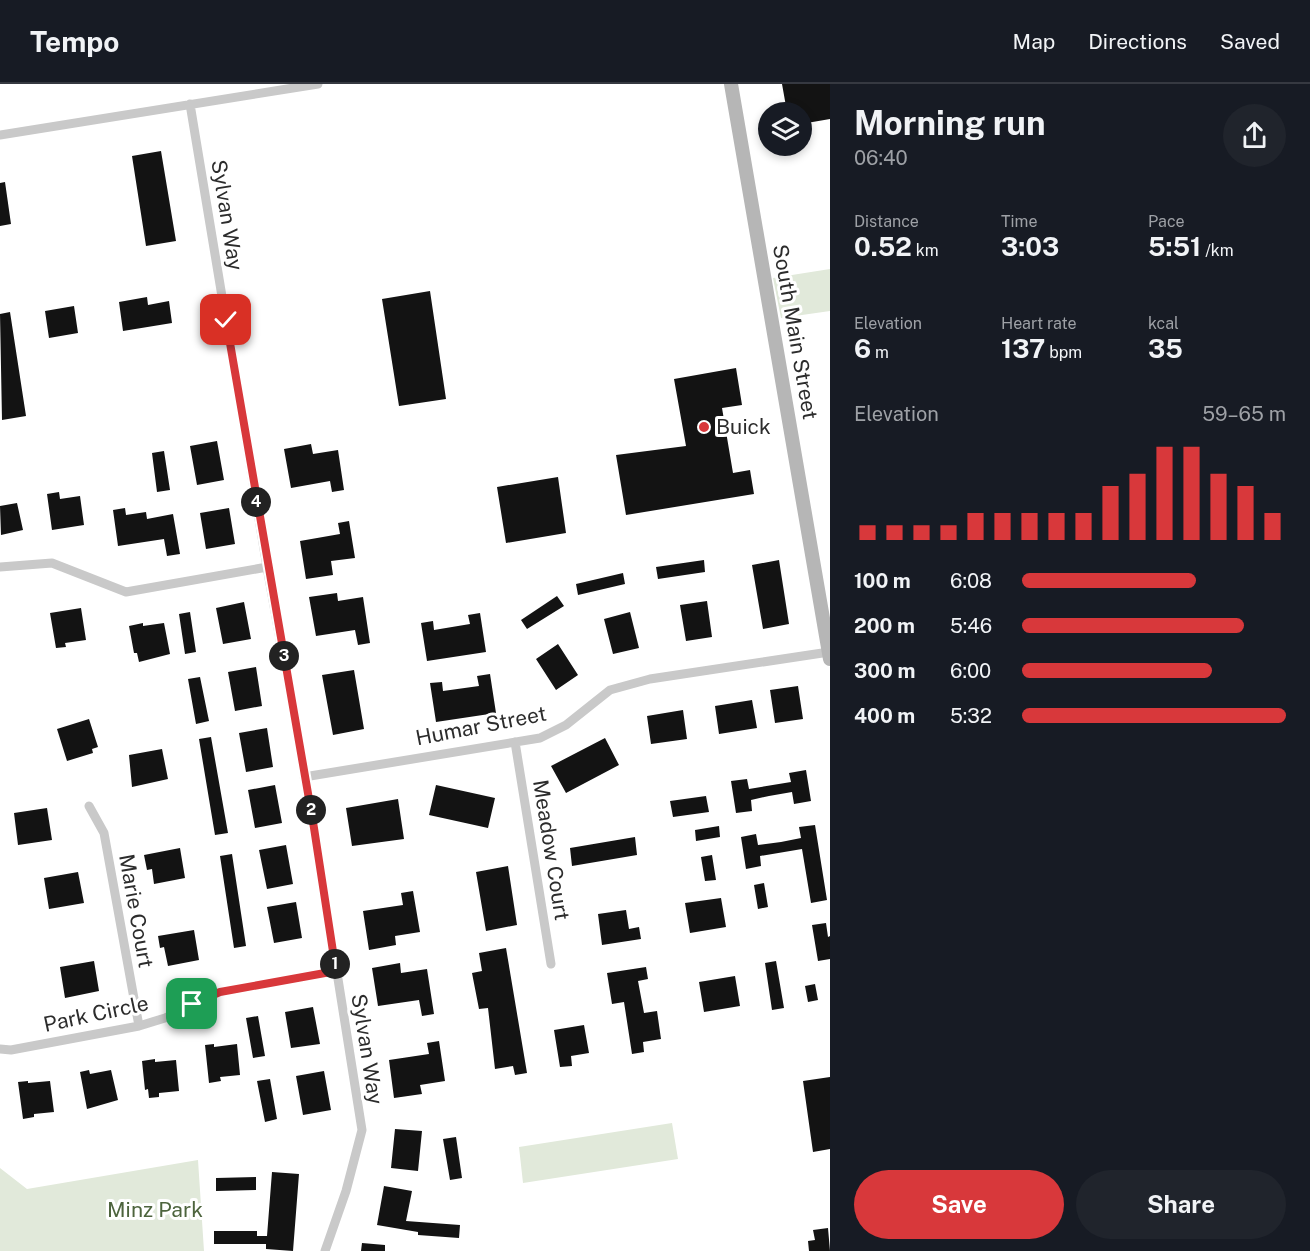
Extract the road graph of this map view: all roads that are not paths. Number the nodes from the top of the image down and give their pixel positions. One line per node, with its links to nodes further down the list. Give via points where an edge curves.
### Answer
1 (318, 84): 3 (street)
2 (731, 84): 7 (main road, South Main Street)
3 (190, 104): 4 (street); 6 (street, Sylvan Way)
4 (0, 135)
5 (0, 567): 6 (street, via 52,563 126,592)
6 (267, 567): 9 (street, Sylvan Way)
7 (829, 656): 8 (street, Humar Street, via 640,682 610,690 554,732)
8 (515, 742): 9 (street, Humar Street); 11 (street, Meadow Court)
9 (304, 777): 12 (street, Sylvan Way)
10 (89, 806): 13 (street, Marie Court, via 104,833)
11 (551, 964)
12 (336, 971): 13 (street, Park Circle, via 220,992); 15 (street, Sylvan Way, via 362,1130)
13 (139, 1026): 14 (street, Park Circle)
14 (0, 1049)
15 (325, 1251)

